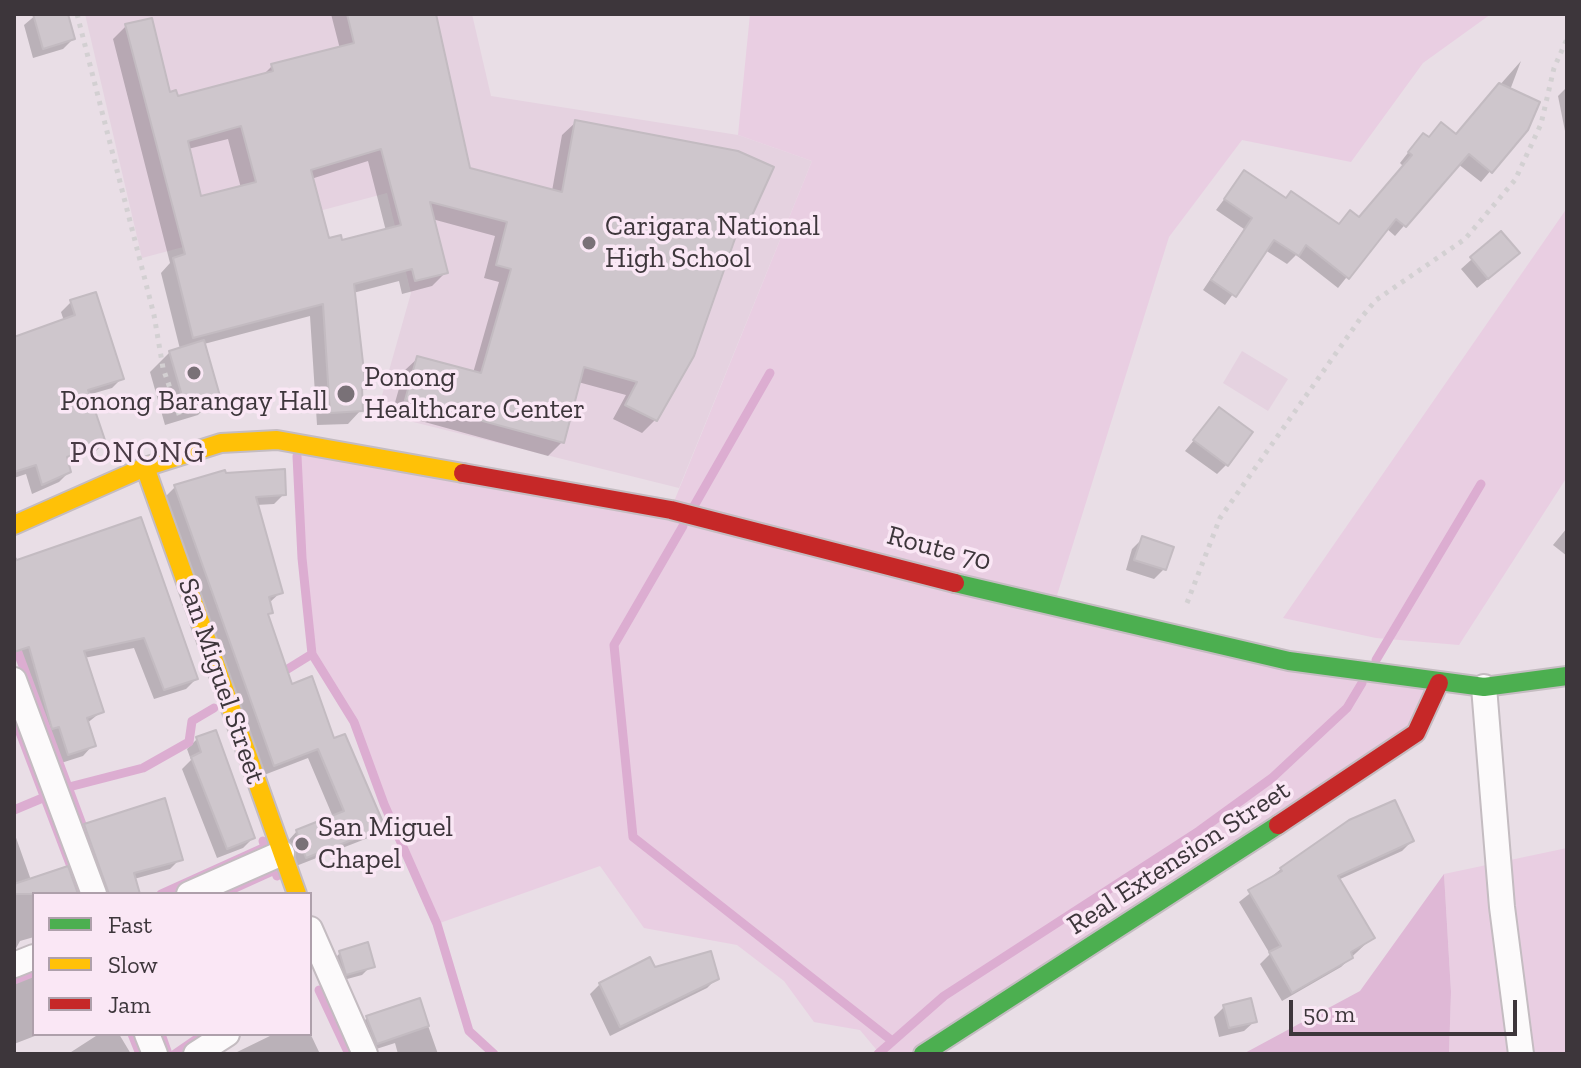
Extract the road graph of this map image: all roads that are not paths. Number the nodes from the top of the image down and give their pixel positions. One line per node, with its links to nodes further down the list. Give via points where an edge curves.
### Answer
1 (145, 467): 2 (main road, Route 70); 5 (main road, Route 70, via 221,443 277,440 671,510 1177,637 1289,661); 7 (main road, San Miguel Street)
2 (14, 525)
3 (1567, 676): 6 (main road, Route 70)
4 (14, 680): 8 (street)
5 (1433, 682): 6 (main road, Route 70); 16 (main road, Real Extension Street, via 1416,733)
6 (1484, 687): 17 (street, via 1502,907)
7 (282, 853): 9 (street); 10 (main road, San Miguel Street)
8 (93, 892)
9 (194, 892)
10 (296, 892)
11 (312, 942): 12 (street)
12 (317, 974): 15 (street)
13 (224, 1036): 14 (street)
14 (196, 1054)
15 (365, 1054)
16 (923, 1054)
17 (1521, 1054)

